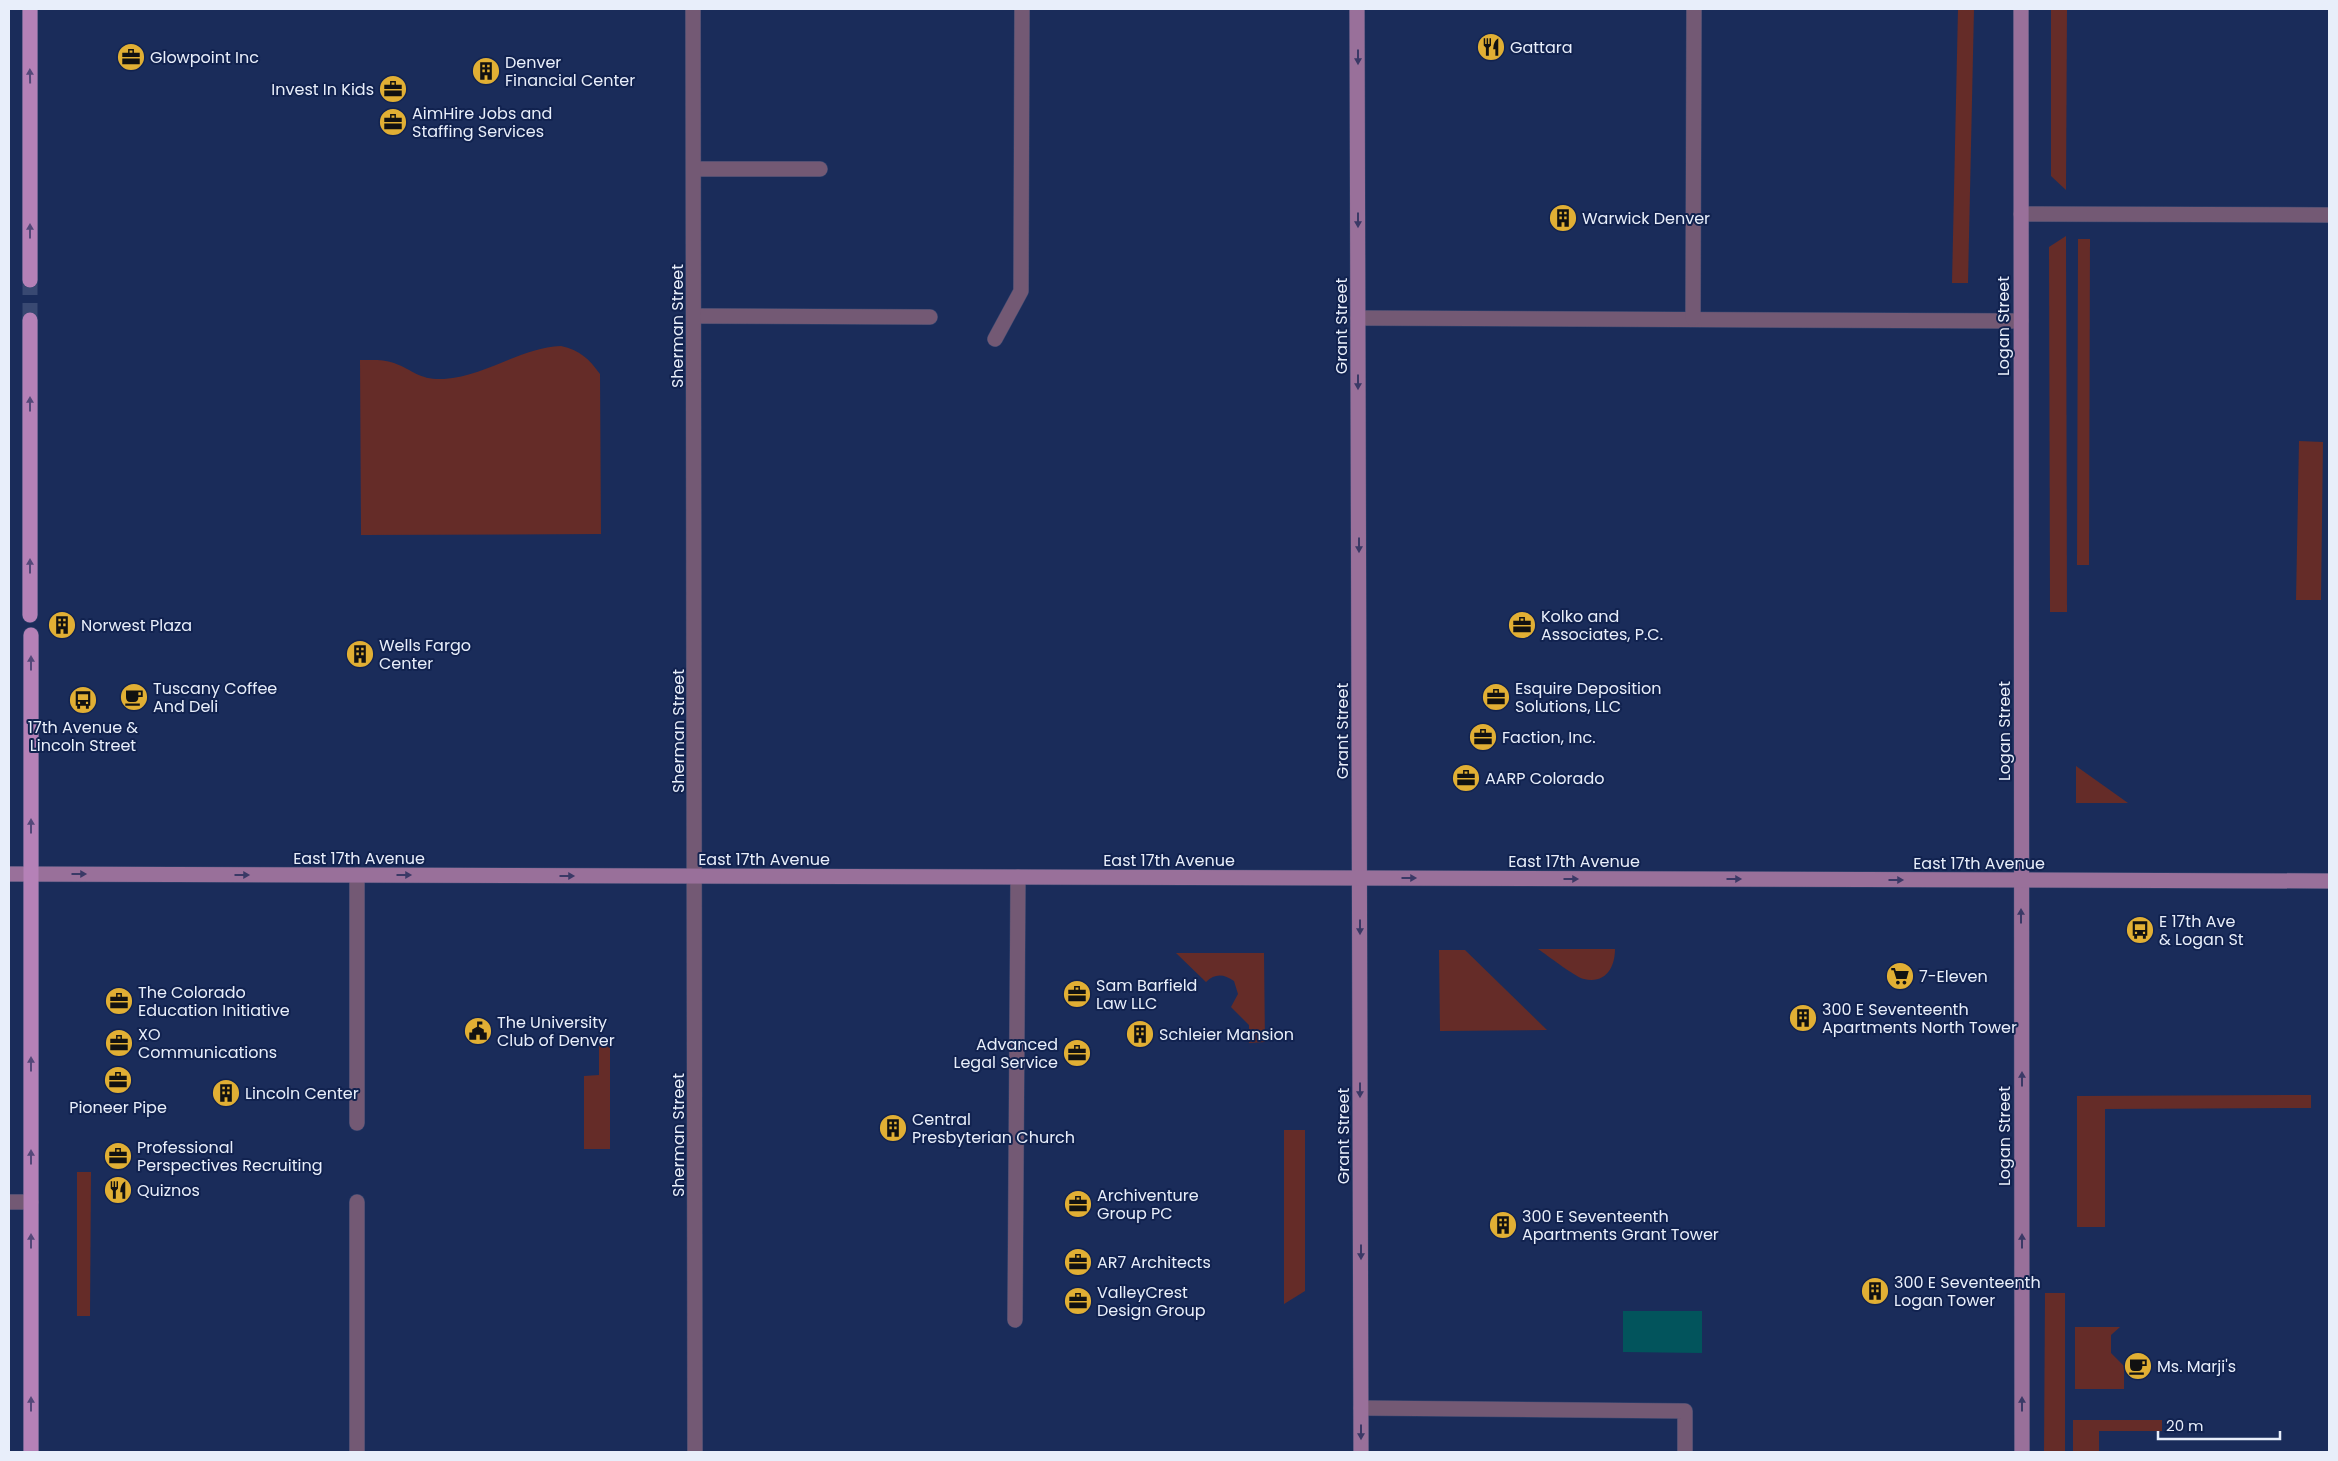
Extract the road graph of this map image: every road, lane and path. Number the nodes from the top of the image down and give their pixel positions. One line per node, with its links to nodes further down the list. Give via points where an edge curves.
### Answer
1 (30, 9): 11 (main road, one-way to 1)
2 (693, 9): 7 (street, Sherman Street)
3 (1022, 9): 18 (street, via 1020,291)
4 (1358, 9): 14 (main road, Grant Street, one-way to 14)
5 (1694, 9): 15 (street)
6 (2021, 9): 9 (main road, Logan Street)
7 (694, 169): 8 (street); 12 (street, Sherman Street)
8 (820, 169)
9 (2021, 214): 10 (street); 17 (main road, Logan Street)
10 (2329, 215)
11 (30, 280)
12 (694, 316): 13 (street); 24 (street, Sherman Street)
13 (930, 318)
14 (1358, 318): 15 (street); 26 (main road, Grant Street, one-way to 26)
15 (1693, 318): 17 (street)
16 (30, 320): 19 (main road, one-way to 16)
17 (2021, 321): 27 (main road, Logan Street)
18 (995, 339)
19 (30, 615)
20 (31, 635): 22 (main road, one-way to 20)
21 (9, 874): 22 (main road, East 17th Avenue)
22 (31, 874): 23 (main road, East 17th Avenue, one-way to 23); 31 (main road, one-way to 22)
23 (357, 875): 24 (main road, East 17th Avenue, one-way to 24); 29 (street)
24 (696, 876): 25 (main road, East 17th Avenue); 37 (street, Sherman Street)
25 (1018, 877): 26 (main road, East 17th Avenue); 33 (street)
26 (1360, 878): 27 (main road, East 17th Avenue, one-way to 27); 34 (main road, Grant Street, one-way to 34)
27 (2022, 880): 28 (main road, East 17th Avenue); 40 (main road, Logan Street, one-way to 27)
28 (2329, 881)
29 (357, 1123)
30 (9, 1202): 31 (street)
31 (31, 1202): 35 (main road, one-way to 31)
32 (357, 1202): 36 (street)
33 (1015, 1320)
34 (1361, 1408): 38 (main road, Grant Street, one-way to 38); 39 (street, via 1685,1411)
35 (31, 1452)
36 (357, 1452)
37 (695, 1452)
38 (1361, 1452)
39 (1685, 1452)
40 (2022, 1452)

